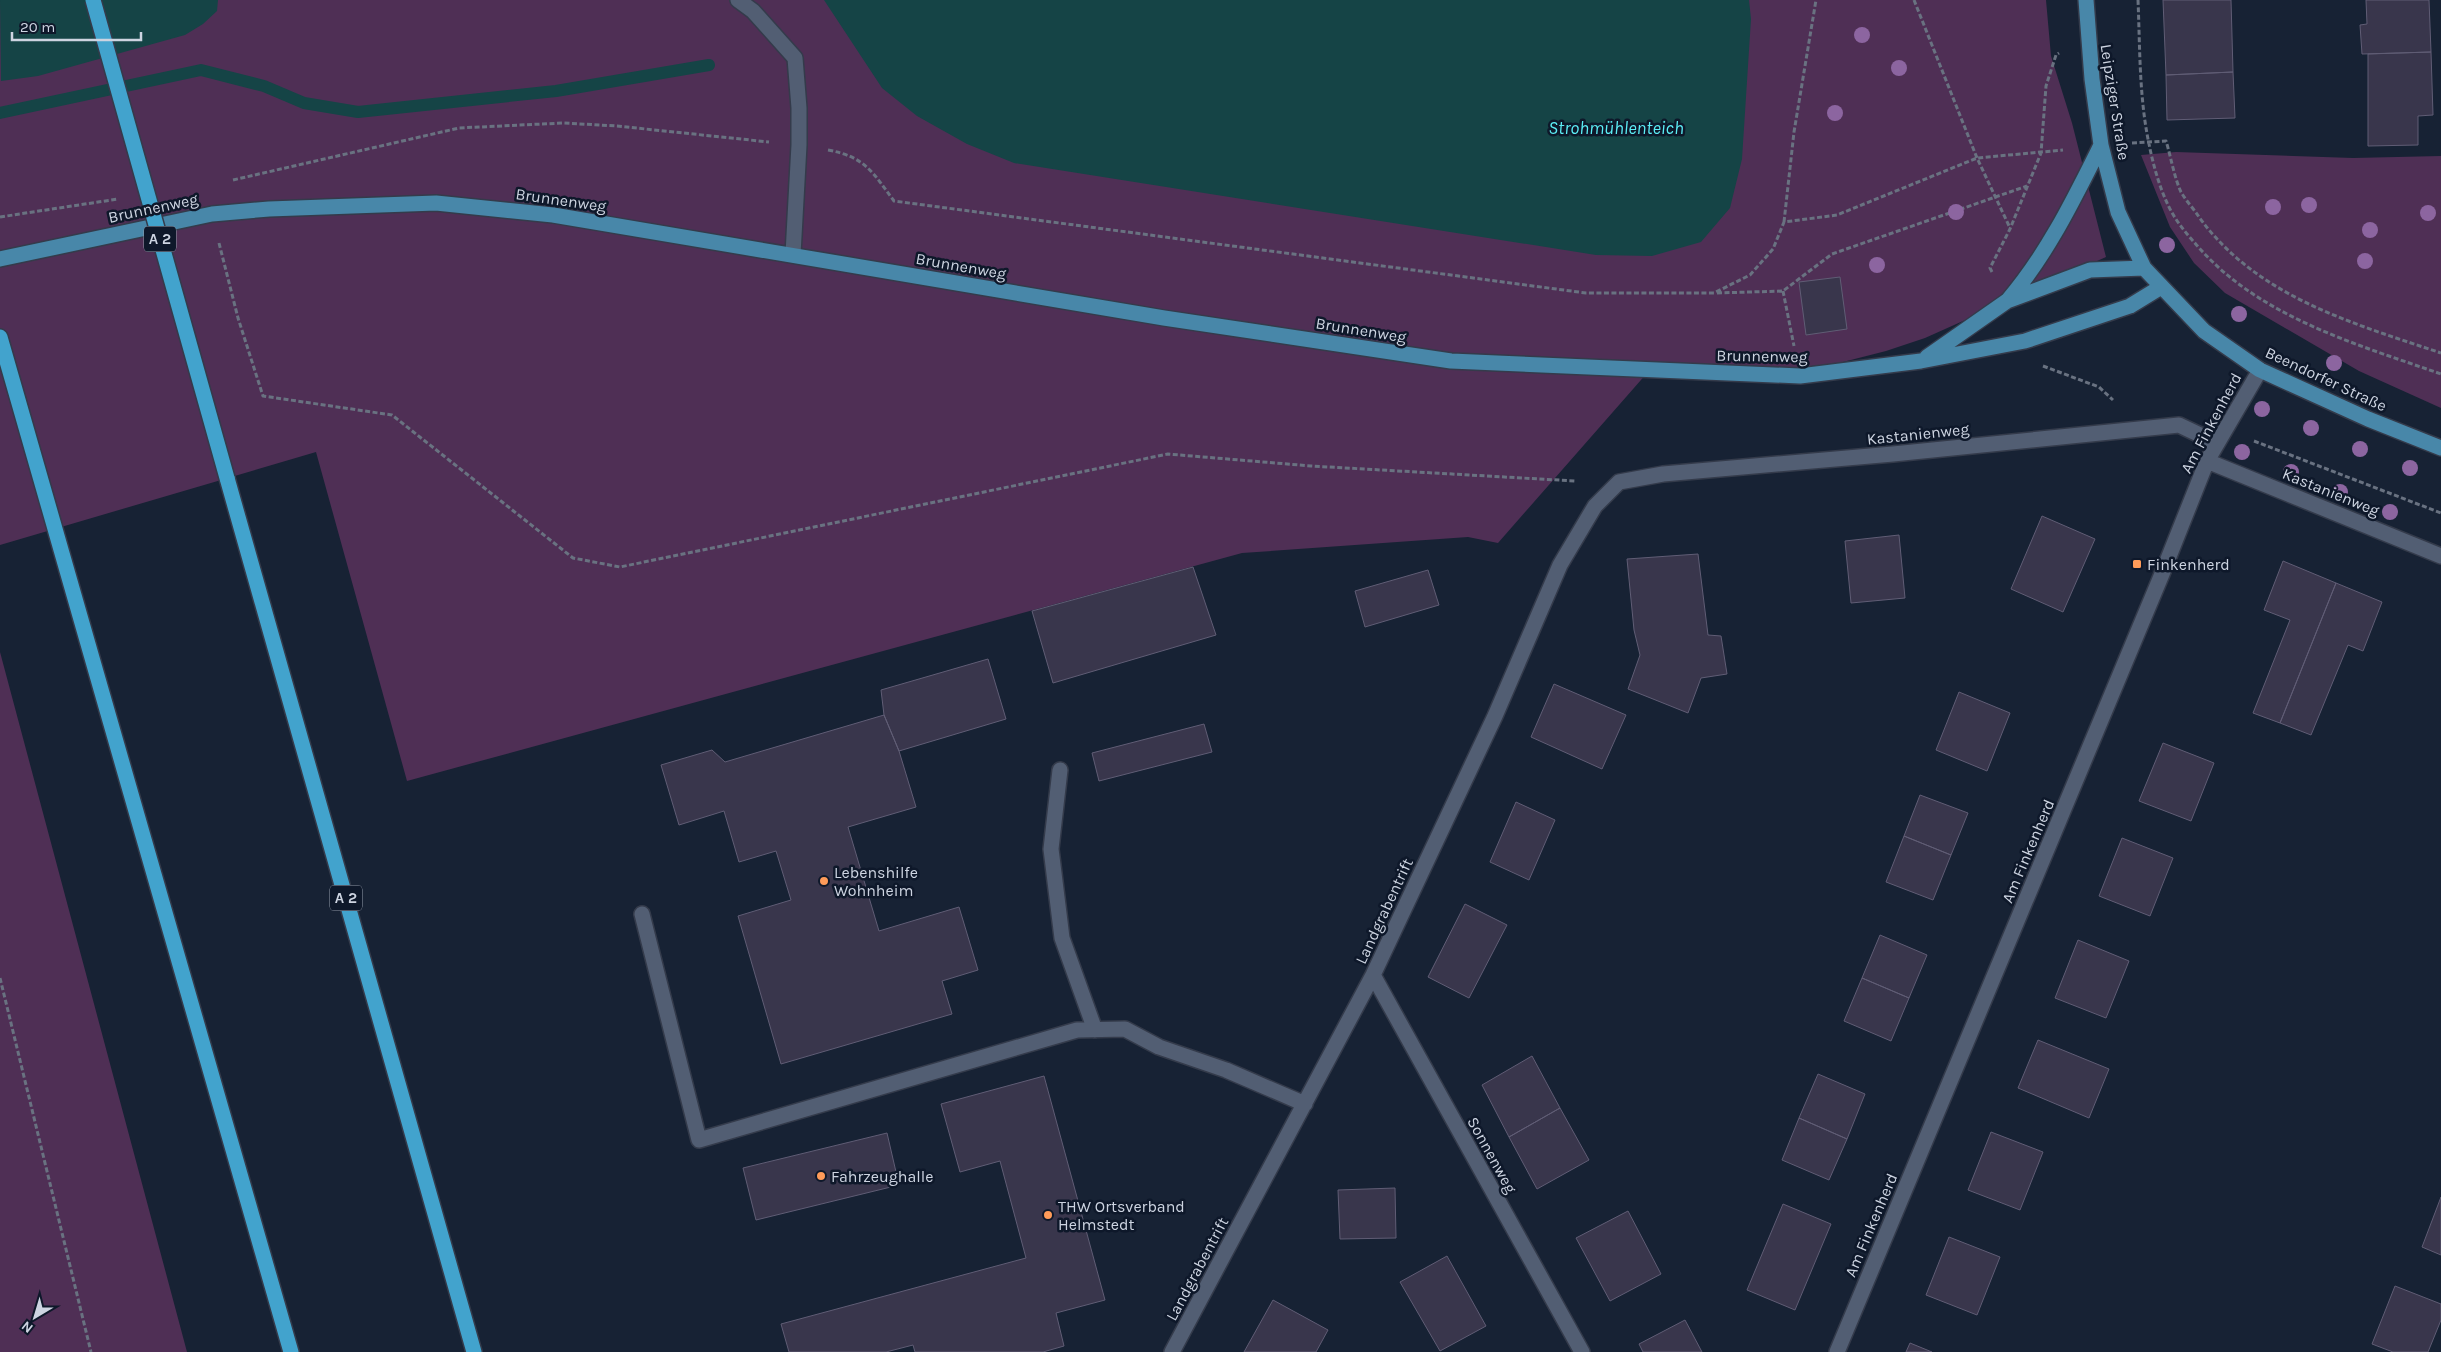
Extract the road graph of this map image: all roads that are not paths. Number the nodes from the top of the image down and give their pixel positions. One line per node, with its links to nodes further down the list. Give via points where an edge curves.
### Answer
1 (93, 0): 25 (highway, A 2, bridge)
2 (738, 0): 4 (street)
3 (2086, 0): 5 (main road, Leipziger Straße, via 2087,36)
4 (754, 5): 6 (street, via 795,58 799,108)
5 (2101, 145): 8 (main road, Leipziger Straße, via 2118,212); 10 (main road, via 2030,274)
6 (793, 254): 7 (main road, Brunnenweg, via 553,215 436,203 212,214); 12 (main road, Brunnenweg, via 1164,318 1451,361 1800,376)
7 (0, 260)
8 (2144, 268): 9 (main road, Leipziger Straße); 10 (main road, Brunnenweg, via 2090,270)
9 (2161, 287): 12 (main road, Brunnenweg, via 2130,306 2024,341); 13 (main road, Beendorfer Straße, via 2204,331)
10 (2007, 301): 12 (main road, Brunnenweg)
11 (0, 337): 24 (highway)
12 (1921, 361)
13 (2260, 370): 14 (street, Am Finkenherd); 15 (main road, Beendorfer Straße)
14 (2221, 437): 16 (street, Am Finkenherd); 17 (street, Kastanienweg, via 2178,426 1664,474)
15 (2441, 448)
16 (2207, 461): 18 (street, Kastanienweg); 28 (street, Am Finkenherd)
17 (1619, 482): 21 (street, Landgrabentrift, via 1595,506 1560,565 1495,716)
18 (2441, 556)
19 (1060, 770): 22 (street, via 1051,849 1062,938)
20 (642, 914): 22 (street, via 699,1140 1076,1030)
21 (1373, 975): 23 (street, Landgrabentrift); 27 (street, Sonnenweg)
22 (1095, 1030): 23 (street, via 1125,1029 1159,1047 1226,1070)
23 (1305, 1104): 26 (street, Landgrabentrift)
24 (291, 1352)
25 (474, 1352)
26 (1172, 1352)
27 (1582, 1352)
28 (1837, 1352)

